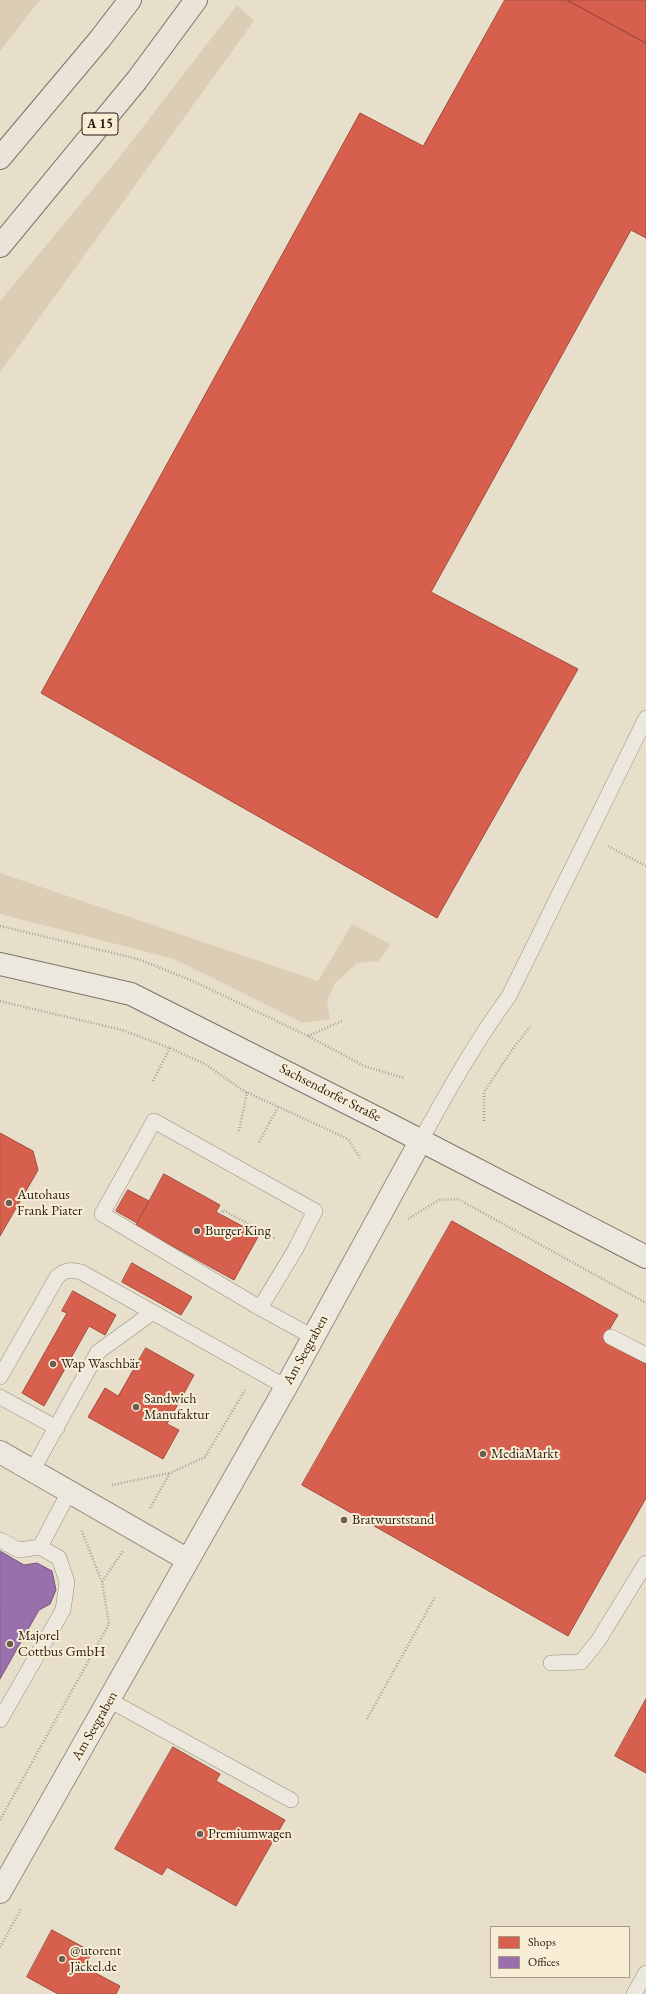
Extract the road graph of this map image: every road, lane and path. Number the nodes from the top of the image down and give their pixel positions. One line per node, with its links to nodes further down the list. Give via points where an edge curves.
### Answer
1 (130, 0): 3 (highway)
2 (196, 0): 4 (highway, A 15, via 137,80)
3 (0, 158)
4 (0, 246)
5 (646, 718): 6 (lane)
6 (589, 834): 7 (path); 21 (lane, via 510,996 495,1015 455,1079)
7 (646, 866)
8 (0, 926): 13 (path, via 138,959 195,982)
9 (0, 964): 21 (street, Sachsendorfer Straße, via 131,994)
10 (0, 1001): 14 (path, via 122,1030)
11 (342, 1021): 13 (path)
12 (530, 1027): 19 (path, via 484,1092)
13 (308, 1036): 15 (path, via 364,1066)
14 (170, 1048): 16 (path); 17 (path, via 205,1064)
15 (404, 1078)
16 (153, 1081)
17 (247, 1092): 18 (path); 20 (path)
18 (278, 1107): 22 (path); 23 (path, via 348,1139)
19 (484, 1121)
20 (239, 1132)
21 (421, 1140): 27 (street, Sachsendorfer Straße); 31 (street, Am Seegraben)
22 (259, 1142)
23 (360, 1158)
24 (439, 1200): 28 (path, via 458,1199)
25 (221, 1215): 26 (path, via 223,1210)
26 (295, 1250): 29 (lane); 29 (lane, via 315,1211 154,1121 102,1214)
27 (646, 1257)
28 (646, 1303)
29 (260, 1308): 31 (lane)
30 (153, 1312): 34 (lane); 35 (lane, via 81,1272 70,1269 64,1271 57,1277); 38 (lane, via 98,1352)
31 (313, 1337): 36 (street, Am Seegraben)
32 (611, 1337): 33 (lane)
33 (646, 1355)
34 (257, 1371): 36 (lane); 41 (path, via 205,1457)
35 (0, 1377)
36 (286, 1387): 47 (street, Am Seegraben)
37 (0, 1397): 38 (lane)
38 (57, 1428): 40 (lane)
39 (0, 1452): 40 (street)
40 (32, 1471): 43 (street)
41 (170, 1473): 42 (path); 44 (path)
42 (106, 1486)
43 (69, 1492): 44 (street); 46 (lane)
44 (136, 1531): 47 (street); 49 (path)
45 (0, 1540): 46 (lane, via 19,1550)
46 (40, 1547): 54 (lane, via 59,1558 67,1582 64,1610)
47 (188, 1560): 52 (street, Am Seegraben)
48 (646, 1563): 51 (lane, via 598,1641 581,1662)
49 (102, 1582)
50 (435, 1598): 53 (path)
51 (551, 1662)
52 (109, 1700): 55 (lane); 56 (street, Am Seegraben)
53 (367, 1719)
54 (0, 1720)
55 (291, 1800)
56 (0, 1892)
57 (646, 1973): 58 (lane)
58 (634, 1994)

